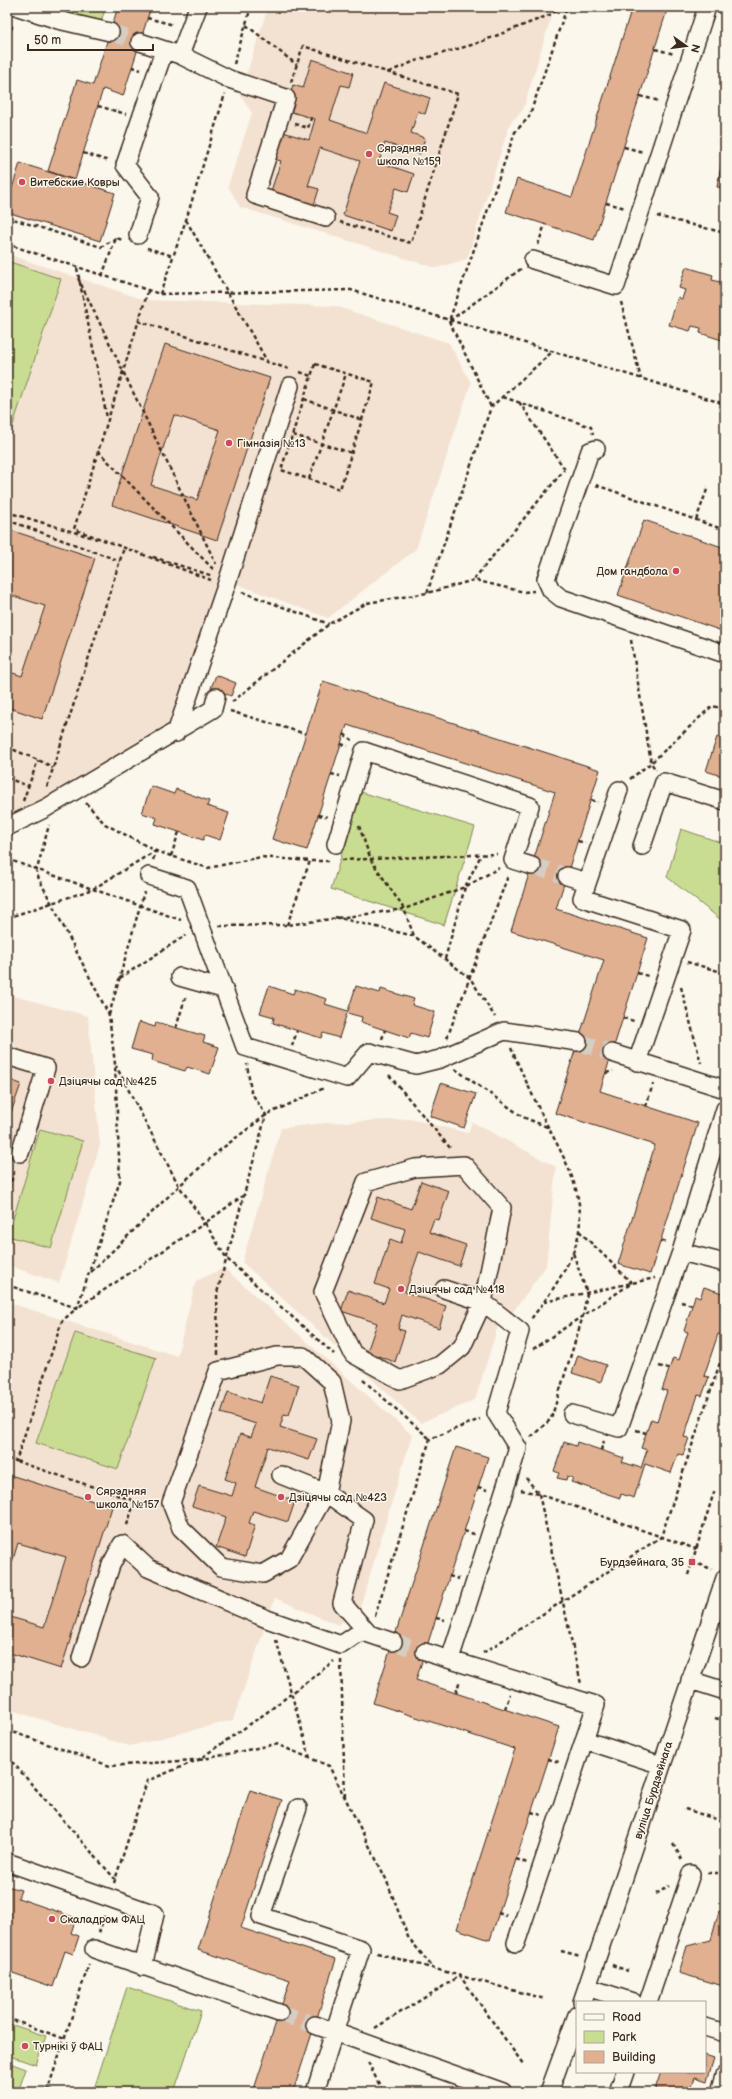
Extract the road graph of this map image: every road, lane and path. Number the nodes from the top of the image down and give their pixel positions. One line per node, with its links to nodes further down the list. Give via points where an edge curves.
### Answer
1 (18, 7): 10 (street, via 58,20); 12 (path)
2 (198, 7): 9 (street)
3 (251, 7): 8 (path)
4 (560, 7): 15 (path, via 552,14 475,44 415,61)
5 (567, 7): 41 (path, via 529,117 515,132)
6 (707, 7): 36 (street)
7 (148, 18): 9 (path)
8 (246, 25): 14 (path); 16 (path)
9 (190, 30): 13 (street)
10 (110, 32)
11 (140, 42): 13 (street)
12 (7, 43)
13 (172, 53): 16 (street); 19 (street)
14 (296, 65): 15 (path, via 303,46); 17 (path)
15 (388, 72): 25 (path, via 458,94 412,243)
16 (229, 79): 17 (street); 27 (path)
17 (286, 98): 21 (street)
18 (98, 106): 19 (path)
19 (141, 118): 23 (street)
20 (311, 118): 21 (path, via 308,128)
21 (280, 119): 25 (street, via 255,195)
22 (83, 153): 23 (path)
23 (125, 165): 30 (street, via 150,197)
24 (7, 217): 31 (path, via 101,247)
25 (326, 218)
26 (670, 219): 29 (path)
27 (186, 220): 38 (path); 39 (path)
28 (545, 224): 33 (path)
29 (725, 233)
30 (138, 235)
31 (116, 238)
32 (7, 244): 34 (path)
33 (532, 260): 36 (street); 41 (path)
34 (77, 268): 35 (path); 37 (path)
35 (78, 278): 54 (path); 71 (path)
36 (616, 286): 46 (path)
37 (148, 292): 39 (path); 40 (path)
38 (228, 292): 39 (path); 41 (path, via 351,290); 43 (path)
39 (160, 294)
40 (138, 321): 43 (path); 54 (path)
41 (449, 321): 42 (path); 52 (path)
42 (552, 352): 46 (path); 48 (path)
43 (267, 362): 45 (path)
44 (346, 374): 45 (path, via 315,364); 53 (path); 55 (path, via 374,382)
45 (311, 376): 49 (path)
46 (641, 379): 51 (path)
47 (290, 386): 71 (street)
48 (503, 396): 50 (path); 52 (path)
49 (304, 399): 53 (path); 56 (path)
50 (519, 402): 58 (path, via 591,427); 61 (path)
51 (725, 404)
52 (491, 407): 74 (path)
53 (333, 410): 55 (path); 57 (path)
54 (108, 420): 59 (path)
55 (362, 420): 60 (path)
56 (293, 435): 57 (path); 63 (path, via 281,470)
57 (321, 444): 60 (path); 63 (path)
58 (596, 449): 62 (street, via 590,451)
59 (98, 451): 69 (path, via 74,529); 71 (path)
60 (352, 453): 63 (path, via 340,489)
61 (564, 470): 62 (path); 72 (path)
62 (581, 477): 67 (path, via 595,485); 73 (street, via 546,579)
63 (309, 479)
64 (708, 487): 67 (path)
65 (7, 512): 71 (path)
66 (7, 520): 70 (path)
67 (696, 520): 68 (path)
68 (725, 530)
69 (124, 548): 70 (path); 71 (path)
70 (120, 560): 85 (path)
71 (220, 577): 76 (path); 80 (street)
72 (474, 580): 73 (path, via 524,592); 74 (path)
73 (551, 590): 75 (street, via 562,598)
74 (427, 593): 76 (path, via 368,603)
75 (628, 622): 77 (street); 84 (path)
76 (328, 624): 78 (path)
77 (725, 654)
78 (223, 704): 80 (street); 81 (path)
79 (725, 709): 84 (path, via 712,706)
80 (176, 733): 91 (street)
81 (306, 734)
82 (7, 748): 83 (path)
83 (38, 760): 85 (path); 89 (path)
84 (651, 763): 86 (path); 88 (path)
85 (53, 768): 95 (path, via 42,802)
86 (635, 774)
87 (7, 778): 89 (path)
88 (664, 782): 93 (street); 99 (street)
89 (28, 786): 94 (path)
90 (619, 790): 110 (street)
91 (74, 792): 95 (street); 100 (path, via 105,824)
92 (350, 799): 98 (street); 104 (street, via 364,751 530,806); 115 (path, via 371,860)
93 (725, 800)
94 (21, 805)
95 (46, 808): 96 (street); 107 (path, via 51,816)
96 (7, 827)
97 (179, 832): 102 (path)
98 (336, 844)
99 (642, 846)
100 (156, 851): 108 (path); 112 (path)
101 (481, 855): 111 (path)
102 (172, 856)
103 (7, 859): 107 (path)
104 (513, 860): 106 (street); 111 (path); 125 (path)
105 (310, 861): 118 (path)
106 (532, 866)
107 (35, 869): 112 (path); 113 (path)
108 (149, 876): 114 (path); 119 (street, via 187,888)
109 (567, 876): 110 (street)
110 (587, 882): 122 (street, via 582,898 682,930)
111 (465, 887): 115 (path); 121 (path)
112 (93, 889): 113 (path); 114 (path)
113 (52, 902): 117 (path); 128 (path)
114 (140, 906): 119 (path); 124 (path)
115 (404, 909): 116 (path); 120 (path)
116 (335, 917): 118 (path); 120 (path)
117 (7, 918)
118 (288, 925): 119 (path)
119 (200, 926): 124 (path); 127 (street)
120 (414, 936): 121 (path)
121 (445, 959): 125 (path)
122 (677, 959): 123 (path); 137 (street); 141 (path)
123 (725, 973)
124 (120, 978): 128 (path)
125 (470, 978): 130 (path); 136 (path)
126 (186, 979): 127 (street); 129 (path)
127 (223, 989): 132 (street)
128 (109, 1015): 138 (path)
129 (176, 1028)
130 (504, 1031): 131 (street); 136 (street); 146 (path)
131 (578, 1042)
132 (245, 1047): 140 (street); 145 (path, via 251,1092)
133 (369, 1052): 136 (street, via 416,1065); 140 (street); 148 (path)
134 (612, 1053): 137 (street)
135 (7, 1056): 147 (street, via 46,1068)
136 (440, 1058): 146 (path, via 523,1117)
137 (637, 1062): 139 (street)
138 (115, 1064): 149 (path); 158 (path, via 120,1181)
139 (658, 1068): 141 (street); 143 (path)
140 (347, 1078): 145 (path)
141 (706, 1083): 142 (street)
142 (725, 1089)
143 (646, 1106)
144 (725, 1109): 154 (street)
145 (266, 1115): 149 (path); 151 (path)
146 (548, 1127): 153 (path, via 573,1176 580,1202)
147 (20, 1153): 150 (path)
148 (464, 1165): 164 (street, via 502,1208); 164 (street, via 415,1168 366,1182 323,1292 353,1354 400,1380 440,1365 462,1347)
149 (179, 1186): 152 (path); 158 (path)
150 (7, 1195)
151 (244, 1195): 152 (path); 156 (path)
152 (205, 1223): 156 (path); 166 (path)
153 (579, 1232): 155 (path); 160 (path)
154 (681, 1252): 157 (street); 159 (street)
155 (572, 1253): 163 (path); 165 (path)
156 (227, 1259): 170 (path); 172 (path, via 217,1293)
157 (725, 1263)
158 (91, 1272): 166 (path)
159 (673, 1274): 160 (path); 175 (street, via 619,1428)
160 (632, 1283): 163 (path); 167 (path)
161 (7, 1284): 166 (path)
162 (444, 1289): 164 (street)
163 (587, 1293): 165 (path); 167 (path)
164 (484, 1302): 168 (street)
165 (544, 1302): 168 (path)
166 (77, 1308): 179 (path, via 62,1321)
167 (584, 1316): 171 (path); 177 (path, via 551,1419)
168 (520, 1331): 171 (street)
169 (725, 1348): 185 (path)
170 (334, 1355)
171 (511, 1363): 174 (street)
172 (218, 1371): 183 (street, via 277,1356 303,1356 332,1382 341,1422); 183 (street, via 171,1504 181,1528 221,1567 263,1574 289,1559)
173 (358, 1376): 176 (path)
174 (496, 1413): 176 (path); 177 (street)
175 (572, 1414)
176 (430, 1440): 193 (path)
177 (516, 1455): 181 (street); 184 (path)
178 (7, 1459): 179 (path)
179 (16, 1461): 186 (path, via 135,1501)
180 (281, 1475): 183 (street)
181 (505, 1486): 184 (path); 197 (street)
182 (715, 1489): 187 (path)
183 (326, 1493): 193 (street, via 364,1520 342,1603)
184 (539, 1494): 185 (path); 191 (path)
185 (661, 1537): 187 (path); 191 (path)
186 (122, 1544): 192 (street, via 148,1568); 196 (street, via 111,1565)
187 (696, 1549): 188 (path)
188 (692, 1562): 189 (path); 190 (path)
189 (688, 1575)
190 (722, 1575): 199 (street, вуліца Бурдзейнага)
191 (562, 1600): 198 (path); 202 (path)
192 (270, 1620): 193 (street, via 341,1645); 201 (path)
193 (366, 1632): 194 (street)
194 (393, 1642)
195 (425, 1652): 197 (street)
196 (81, 1658)
197 (450, 1659): 198 (street)
198 (466, 1664): 202 (street)
199 (690, 1680): 200 (street); 210 (street, вуліца Бурдзейнага)
200 (725, 1691)
201 (290, 1695): 208 (path); 209 (path); 211 (path, via 341,1656)
202 (586, 1702): 206 (street, via 596,1705)
203 (715, 1718): 204 (path)
204 (725, 1721)
205 (7, 1730): 209 (path, via 110,1766)
206 (584, 1740): 210 (street); 219 (street)
207 (7, 1756): 217 (path)
208 (310, 1758): 209 (path, via 276,1744); 211 (path, via 329,1766)
209 (198, 1760): 217 (path, via 147,1781)
210 (661, 1765): 225 (street, вуліца Бурдзейнага)
211 (345, 1801): 223 (path, via 386,1879 408,1937)
212 (298, 1808): 221 (street, via 261,1916)
213 (685, 1809): 214 (path)
214 (725, 1822)
215 (7, 1862): 218 (street)
216 (691, 1874): 228 (street)
217 (115, 1879): 218 (path)
218 (110, 1898): 220 (path); 222 (street, via 155,1914)
219 (516, 1943)
220 (94, 1949): 222 (street); 236 (path)
221 (361, 1949): 223 (path); 234 (street)
222 (143, 1967): 229 (street)
223 (434, 1968): 224 (path)
224 (460, 1976): 226 (path); 237 (path); 238 (path)
225 (584, 1994): 227 (street)
226 (545, 1999)
227 (627, 2001)
228 (648, 2001)
229 (279, 2013)
230 (7, 2018): 236 (path)
231 (576, 2018): 246 (street)
232 (315, 2025): 234 (street)
233 (706, 2027): 235 (street)
234 (334, 2032): 237 (street); 243 (street)
235 (725, 2033)
236 (65, 2039): 241 (path)
237 (356, 2040): 244 (path); 245 (street)
238 (523, 2064)
239 (625, 2073): 247 (street)
240 (725, 2075): 248 (street)
241 (48, 2091): 242 (path)
242 (56, 2092)
243 (315, 2092)
244 (383, 2092)
245 (503, 2092)
246 (550, 2092)
247 (618, 2092)
248 (720, 2092)

